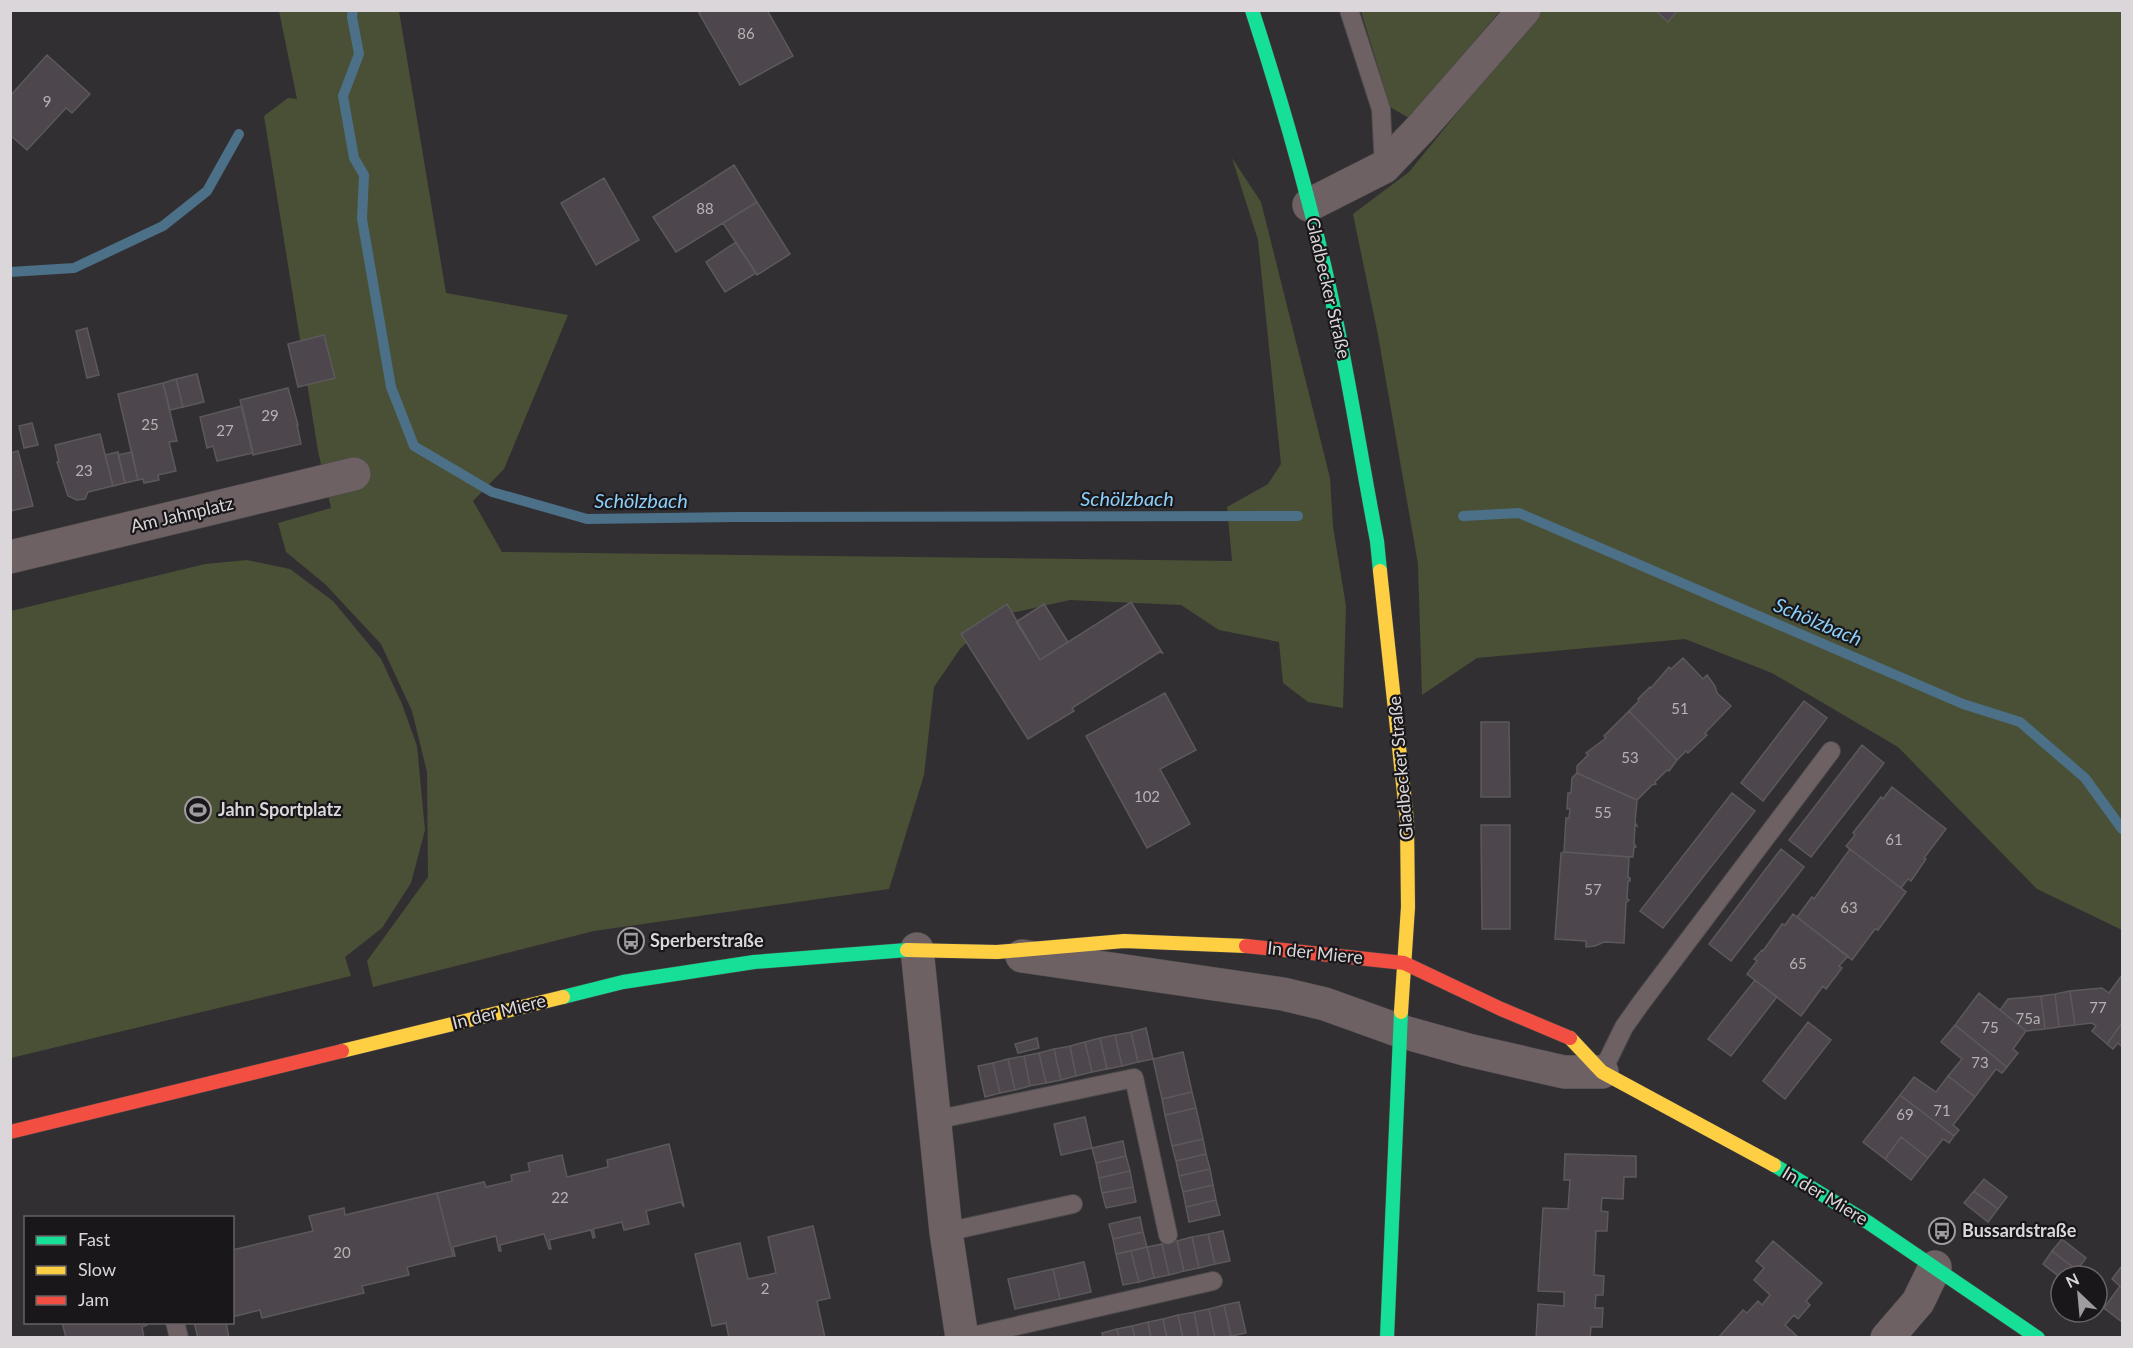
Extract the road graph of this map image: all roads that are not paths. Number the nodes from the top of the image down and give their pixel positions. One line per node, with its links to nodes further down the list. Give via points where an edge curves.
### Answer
1 (1252, 10): 5 (street, Gladbecker Straße)
2 (1349, 10): 4 (lane, via 1381,109)
3 (1524, 10): 4 (street, Gladbecker Straße)
4 (1384, 167): 5 (street, Gladbecker Straße)
5 (1309, 205): 11 (street, Gladbecker Straße, via 1345,361 1377,542 1407,821)
6 (354, 474): 7 (street, Am Jahnplatz)
7 (10, 557)
8 (1831, 751): 13 (lane, via 1641,1003)
9 (917, 949): 10 (street, In der Miere); 14 (street); 15 (street, In der Miere, via 754,962 623,982)
10 (997, 952): 11 (street, In der Miere, via 1124,941 1265,947); 12 (street, In der Miere, via 1283,994 1325,1004)
11 (1404, 963): 12 (street, Gladbecker Straße); 13 (street, In der Miere, via 1569,1037)
12 (1400, 1031): 13 (street, In der Miere, via 1564,1072); 22 (street, Gladbecker Straße)
13 (1602, 1072): 19 (street, In der Miere, via 1775,1165)
14 (935, 1120): 17 (street); 18 (lane, via 1134,1078)
15 (10, 1132)
16 (1073, 1204): 17 (lane)
17 (946, 1232): 21 (street)
18 (1168, 1235)
19 (1935, 1267): 23 (street, via 1918,1302); 24 (street, In der Miere)
20 (1213, 1281): 21 (lane)
21 (963, 1338)
22 (1387, 1338)
23 (1887, 1338)
24 (2038, 1338)

